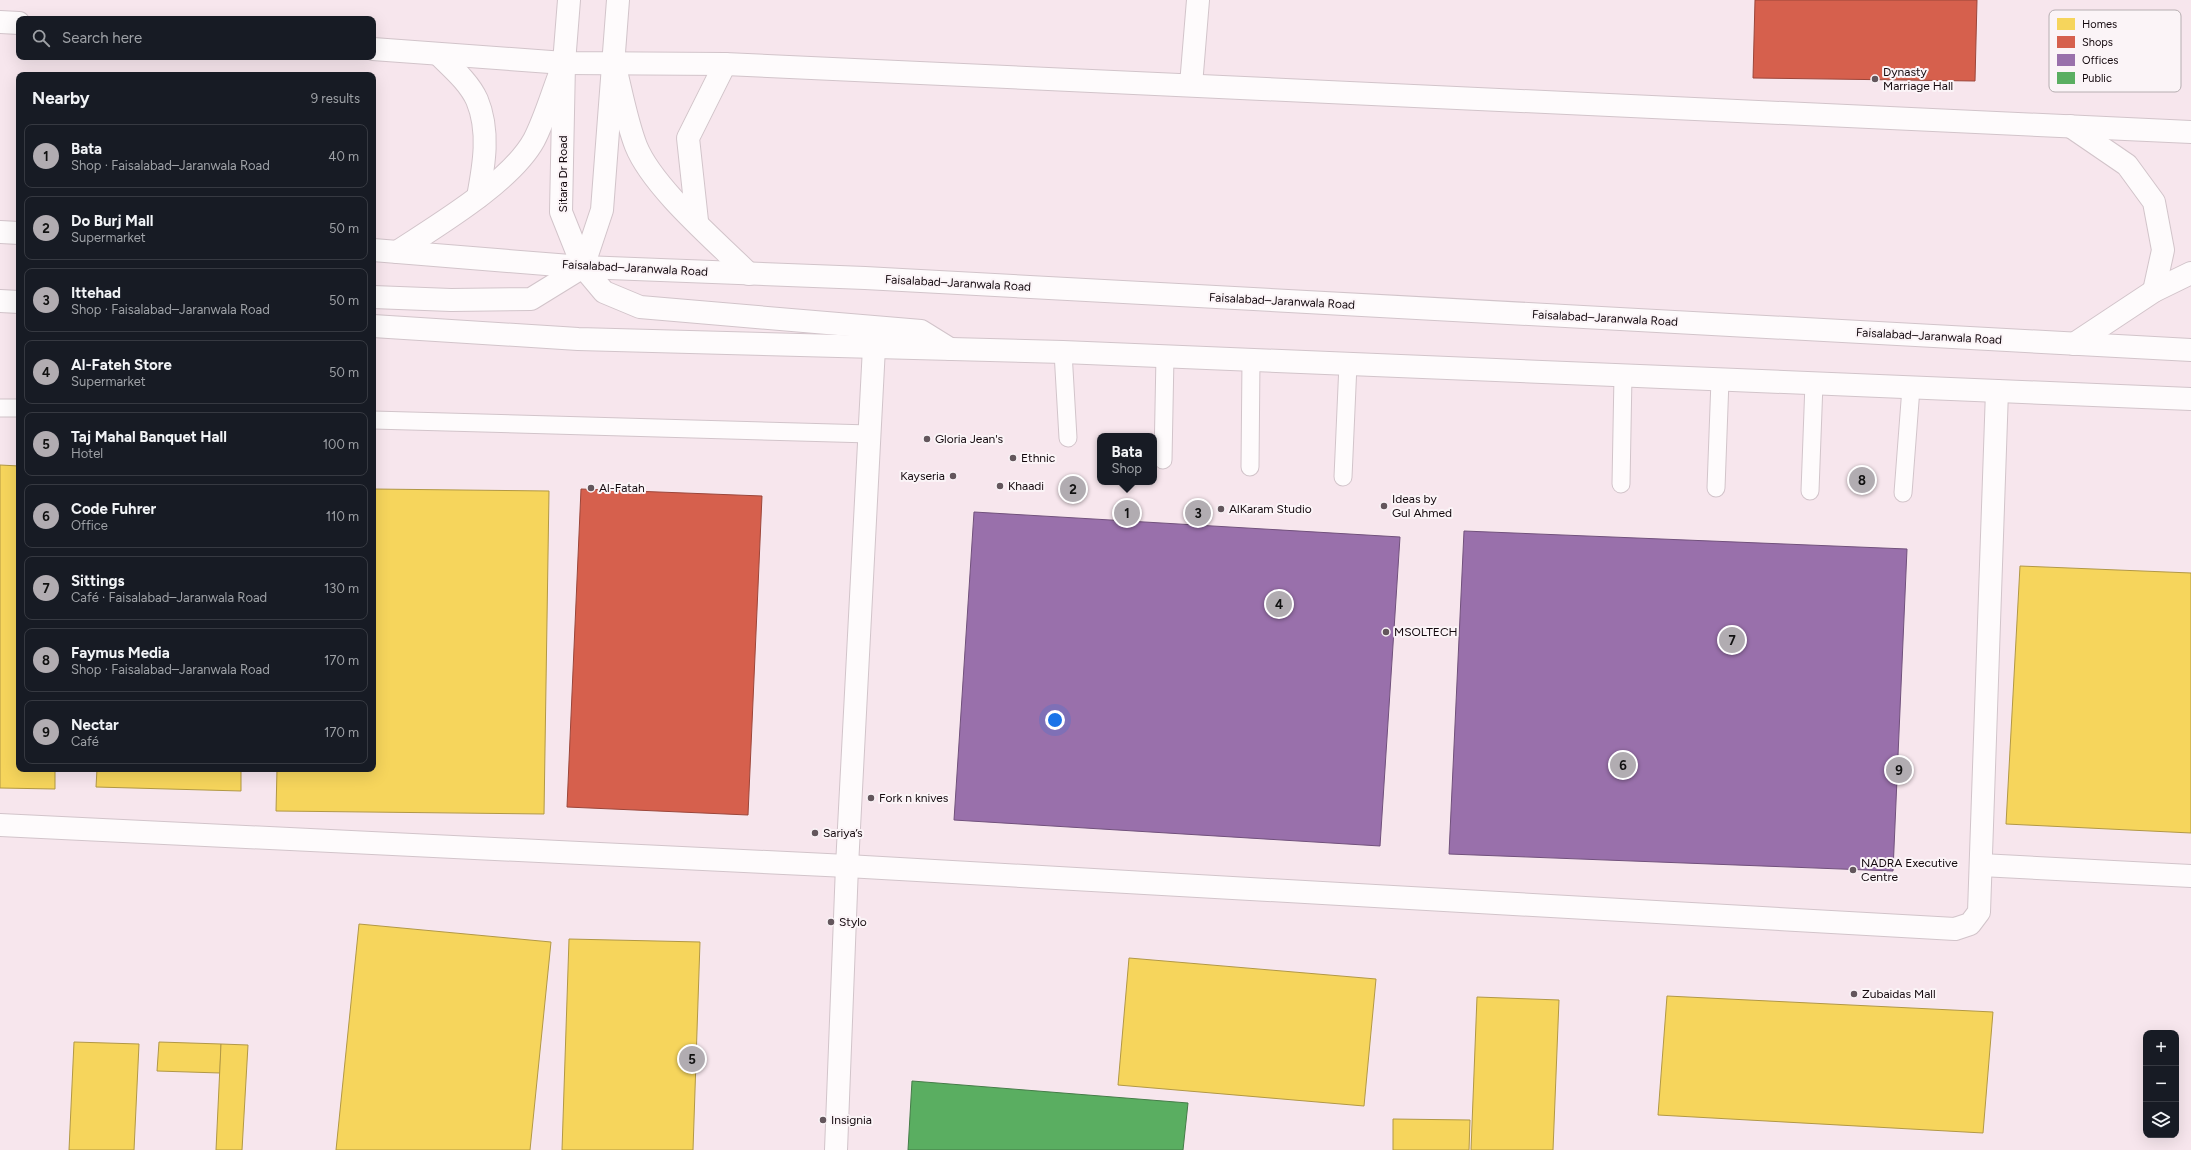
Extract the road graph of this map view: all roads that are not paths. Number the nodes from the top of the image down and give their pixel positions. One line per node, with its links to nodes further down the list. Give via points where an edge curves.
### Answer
1 (570, 0): 8 (street, Sitara Dr Road)
2 (618, 0): 9 (street)
3 (1198, 0): 11 (street)
4 (0, 22): 5 (street)
5 (16, 23)
6 (376, 49): 7 (street)
7 (438, 54): 8 (street); 14 (street, via 460,76 477,99 485,127 484,167)
8 (564, 63): 9 (street); 14 (street, via 534,140 509,172); 20 (street, Sitara Dr Road, via 561,212)
9 (614, 63): 10 (street); 15 (street, via 636,146 662,186); 20 (street, via 602,210)
10 (725, 64): 11 (street); 15 (street, via 688,138)
11 (1191, 85): 12 (street)
12 (2070, 126): 13 (street); 23 (street, via 2127,165 2154,202 2163,250)
13 (2191, 132)
14 (478, 197): 19 (street)
15 (697, 221): 22 (street)
16 (0, 232): 17 (street)
17 (16, 233)
18 (376, 250): 19 (street, Faisalabad–Jaranwala Road)
19 (398, 252): 20 (street, Faisalabad–Jaranwala Road)
20 (583, 267): 22 (street, Faisalabad–Jaranwala Road); 24 (street, via 531,299); 28 (street, Sitara Dr Road, via 604,292 640,307)
21 (2191, 273): 23 (street)
22 (749, 274): 29 (street, Faisalabad–Jaranwala Road, via 872,278)
23 (2154, 291): 29 (street)
24 (376, 297)
25 (0, 301): 26 (street)
26 (16, 302)
27 (376, 326): 28 (street, via 578,340)
28 (875, 337): 31 (street, via 951,349); 44 (street)
29 (2074, 344): 30 (street, Faisalabad–Jaranwala Road)
30 (2191, 350)
31 (1063, 352): 32 (street); 45 (lane)
32 (1165, 356): 33 (street); 46 (lane)
33 (1250, 360): 34 (street); 47 (lane)
34 (1348, 364): 35 (street); 48 (lane)
35 (1623, 376): 36 (street); 49 (lane)
36 (1720, 380): 37 (street); 50 (lane)
37 (1814, 383): 38 (street); 51 (lane)
38 (1911, 388): 39 (street); 52 (lane)
39 (1997, 391): 40 (street); 54 (street)
40 (2191, 399)
41 (0, 408): 42 (lane)
42 (16, 408)
43 (376, 420): 44 (lane)
44 (870, 434): 55 (street)
45 (1068, 438)
46 (1163, 460)
47 (1250, 468)
48 (1343, 477)
49 (1621, 484)
50 (1716, 488)
51 (1810, 492)
52 (1903, 493)
53 (0, 825): 55 (street)
54 (1981, 865): 55 (street, via 1979,912 1970,924 1955,929); 56 (street)
55 (846, 866): 57 (street)
56 (2191, 876)
57 (836, 1150)

